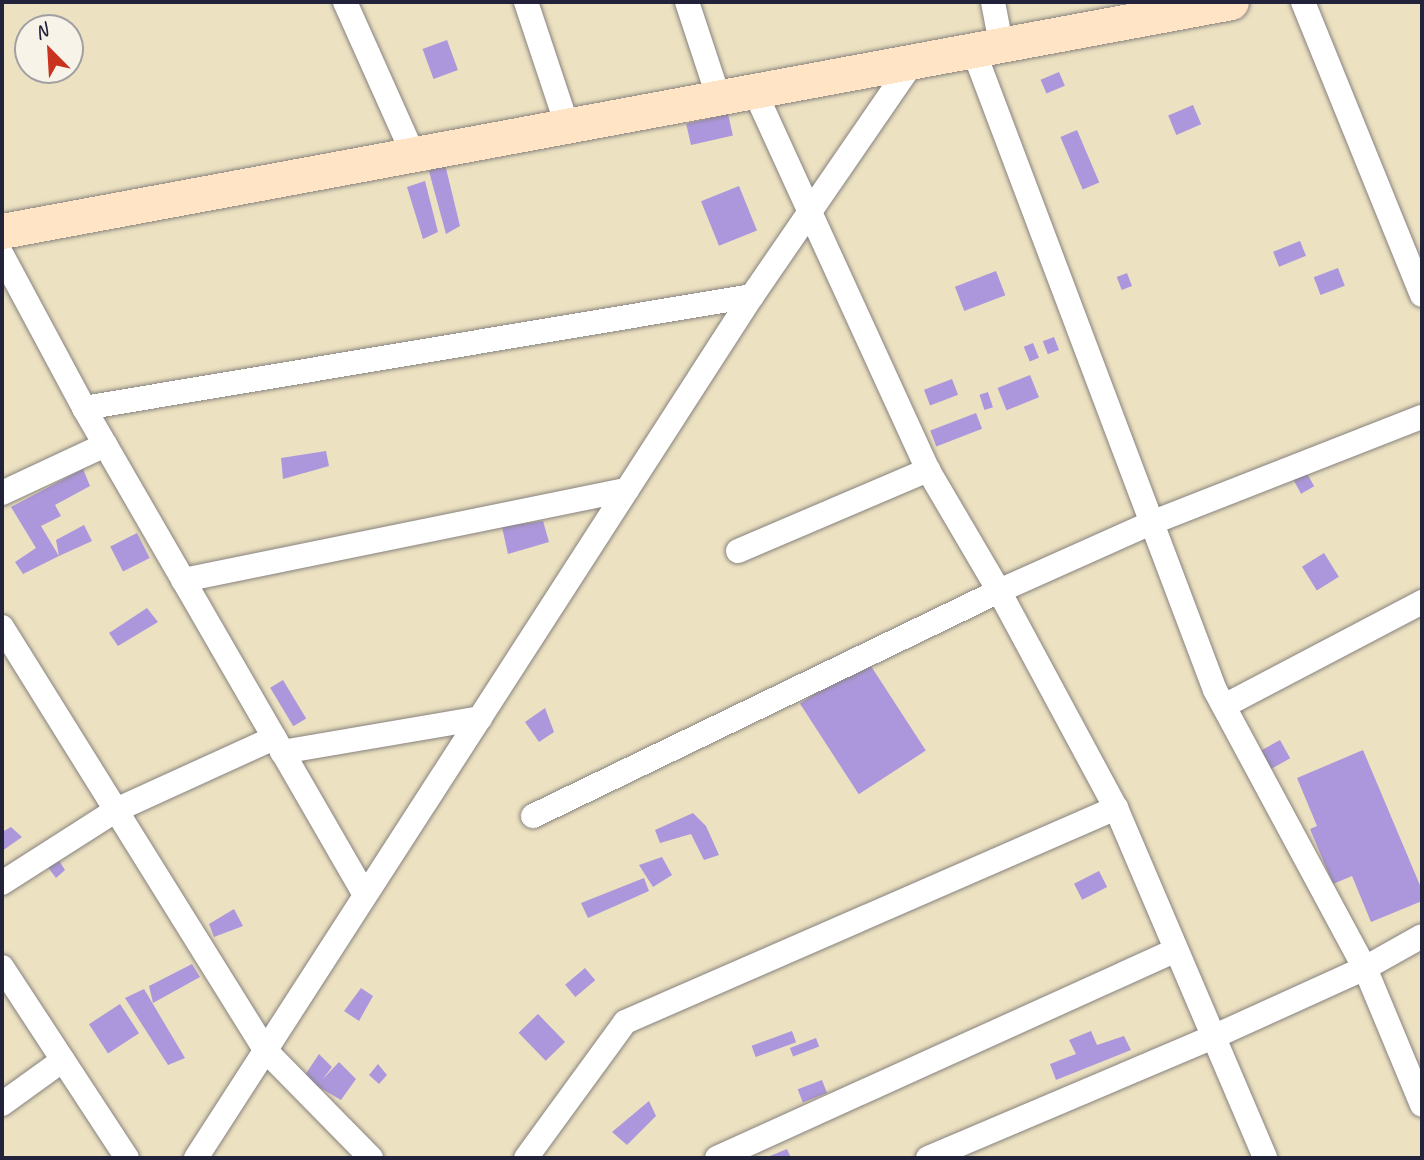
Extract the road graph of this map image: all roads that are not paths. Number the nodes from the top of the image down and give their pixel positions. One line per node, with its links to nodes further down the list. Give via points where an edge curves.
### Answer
1 (345, 2): 13 (street)
2 (526, 2): 12 (street)
3 (687, 2): 11 (street)
4 (993, 2): 8 (street)
5 (1231, 2): 7 (street)
6 (1303, 2): 17 (street)
7 (1180, 6): 8 (street)
8 (987, 46): 9 (street); 25 (street)
9 (914, 60): 10 (street); 14 (street)
10 (754, 90): 11 (street); 14 (street)
11 (718, 96): 12 (street)
12 (567, 125): 13 (street)
13 (413, 153): 15 (street)
14 (809, 211): 18 (street); 22 (street)
15 (2, 231)
16 (2, 255): 19 (street)
17 (1422, 295)
18 (752, 296): 19 (street); 23 (street)
19 (84, 408): 21 (street)
20 (1422, 417): 25 (street)
21 (105, 444): 24 (street); 27 (street)
22 (928, 470): 26 (street); 28 (street)
23 (626, 491): 27 (street); 32 (street)
24 (2, 493)
25 (1152, 523): 28 (street); 31 (street)
26 (738, 551)
27 (183, 580): 33 (street)
28 (999, 591): 34 (street); 36 (street)
29 (1422, 602): 31 (street)
30 (2, 627): 35 (street)
31 (1224, 706): 42 (street)
32 (480, 718): 33 (street); 38 (street)
33 (278, 745): 35 (street); 38 (street)
34 (1116, 808): 40 (street); 51 (street, via 625,1022)
35 (116, 810): 37 (street); 44 (street)
36 (533, 816)
37 (2, 883)
38 (365, 895): 44 (street)
39 (1422, 936): 42 (street)
40 (1176, 950): 43 (street); 52 (street)
41 (2, 967): 45 (street)
42 (1365, 968): 43 (street); 47 (street)
43 (1213, 1037): 53 (street); 54 (street)
44 (265, 1051): 49 (street); 50 (street)
45 (63, 1060): 46 (street); 48 (street)
46 (2, 1104)
47 (1422, 1105)
48 (127, 1158)
49 (196, 1158)
50 (371, 1158)
51 (526, 1158)
52 (717, 1158)
53 (928, 1158)
54 (1265, 1158)

